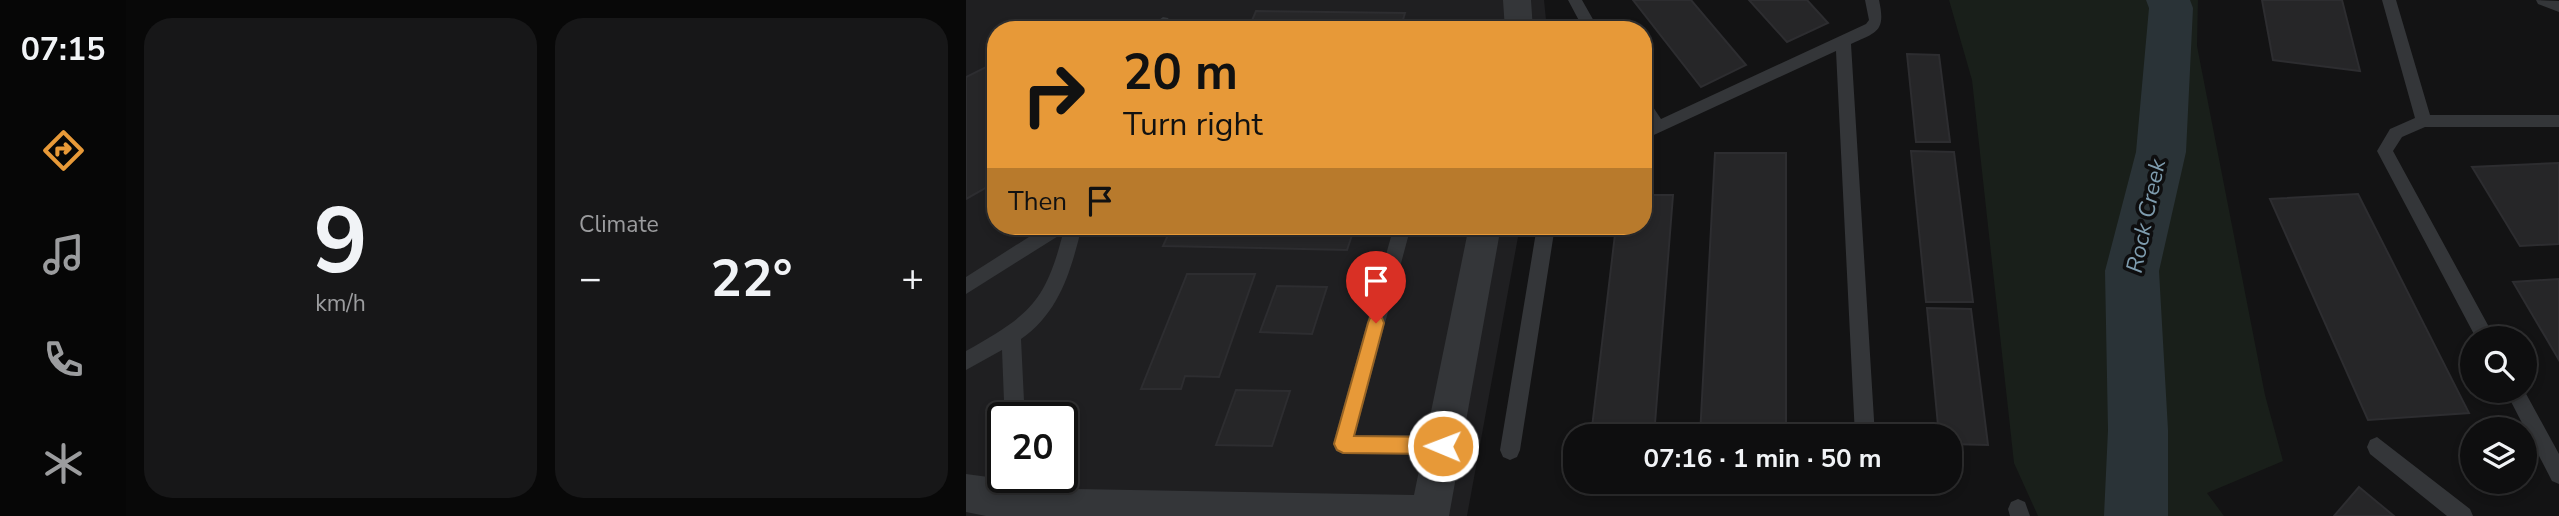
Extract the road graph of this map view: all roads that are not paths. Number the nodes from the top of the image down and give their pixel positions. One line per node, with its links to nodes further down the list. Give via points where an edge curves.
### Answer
1 (1517, 0): 7 (street)
2 (1576, 0): 8 (lane)
3 (1872, 0): 9 (lane, via 1876,20 1872,28)
4 (2389, 0): 10 (lane)
5 (2543, 0): 6 (lane)
6 (2559, 7)
7 (1518, 21)
8 (1587, 21)
9 (1843, 41): 12 (lane); 24 (lane)
10 (2424, 121): 11 (lane); 19 (lane, via 2396,133 2385,151)
11 (2559, 121)
12 (1652, 130)
13 (1046, 235): 18 (lane)
14 (1071, 235): 20 (lane, via 1063,269 1046,304)
15 (1400, 235): 25 (lane, via 1343,444)
16 (1483, 235): 25 (street)
17 (1545, 235): 27 (lane)
18 (966, 286)
19 (2480, 326)
20 (1012, 332): 21 (lane); 22 (lane)
21 (966, 361)
22 (1014, 402)
23 (2521, 403): 28 (lane)
24 (1864, 424)
25 (1443, 446): 30 (street)
26 (2377, 447): 31 (lane)
27 (1510, 450)
28 (2559, 474)
29 (966, 494): 30 (street, via 1076,508)
30 (1429, 516)
31 (2463, 516)

